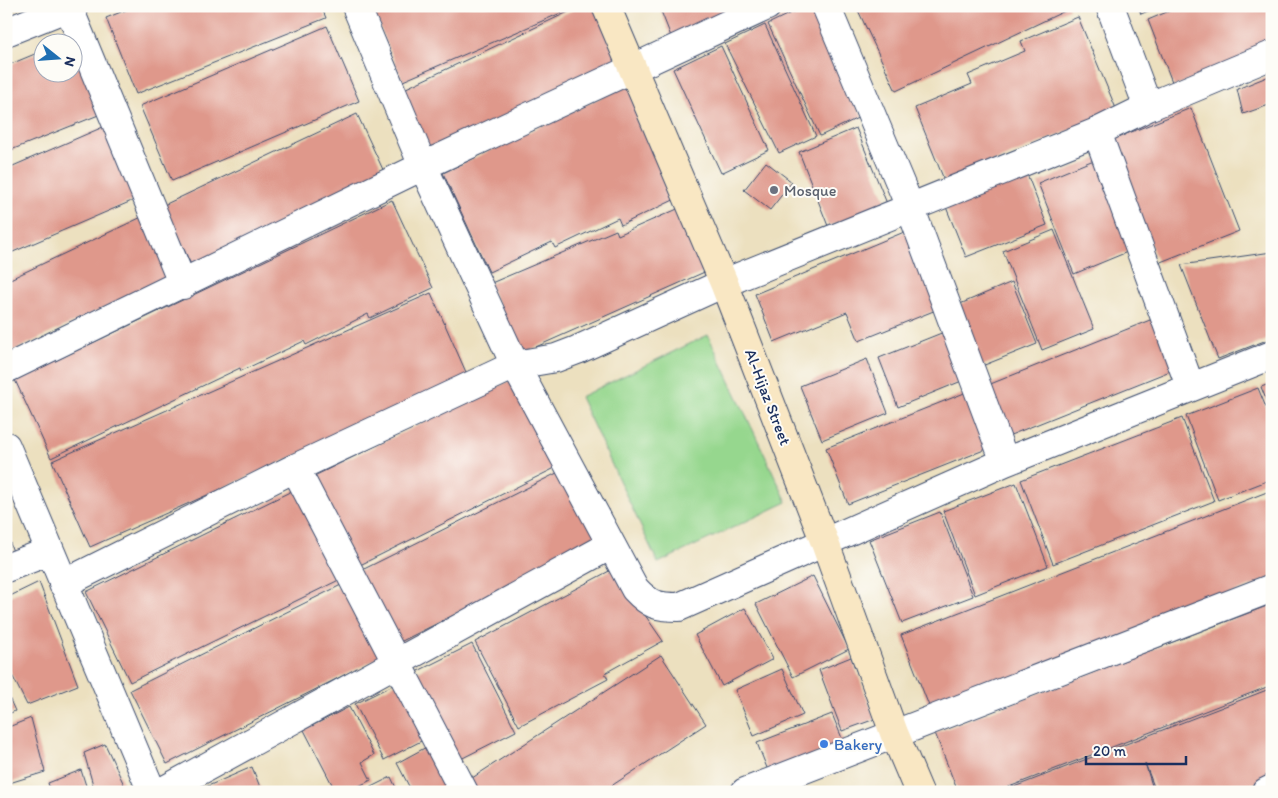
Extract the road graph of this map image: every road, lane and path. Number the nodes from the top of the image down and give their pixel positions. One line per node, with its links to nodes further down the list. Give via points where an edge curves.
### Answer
1 (356, 6): 12 (street)
2 (606, 6): 9 (main road, Al-Hijaz Street)
3 (767, 6): 9 (street)
4 (826, 6): 13 (street)
5 (1110, 6): 10 (street)
6 (69, 7): 7 (street); 15 (street)
7 (6, 32)
8 (1272, 55): 10 (street)
9 (630, 68): 12 (street); 14 (main road, Al-Hijaz Street)
10 (1148, 107): 11 (street)
11 (1097, 132): 13 (street); 19 (street)
12 (423, 166): 15 (street); 17 (street)
13 (910, 207): 14 (street); 21 (street)
14 (724, 283): 17 (street, via 570,352); 23 (main road, Al-Hijaz Street)
15 (183, 285): 18 (street)
16 (1272, 355): 19 (street)
17 (515, 365): 22 (street); 24 (street)
18 (6, 369)
19 (1190, 386): 21 (street)
20 (6, 446): 25 (street)
21 (1005, 462): 23 (street)
22 (295, 468): 27 (street); 29 (street)
23 (825, 543): 24 (street, via 679,607 662,607 646,601 635,589); 30 (main road, Al-Hijaz Street)
24 (611, 546): 29 (street)
25 (50, 551): 26 (street); 27 (street)
26 (6, 568)
27 (64, 584): 32 (street)
28 (1272, 588): 30 (street)
29 (396, 663): 33 (street); 34 (street)
30 (894, 732): 35 (street); 36 (main road, Al-Hijaz Street)
31 (1272, 789): 37 (street)
32 (152, 792)
33 (161, 792)
34 (464, 792)
35 (745, 792)
36 (919, 792)
37 (1266, 792)

